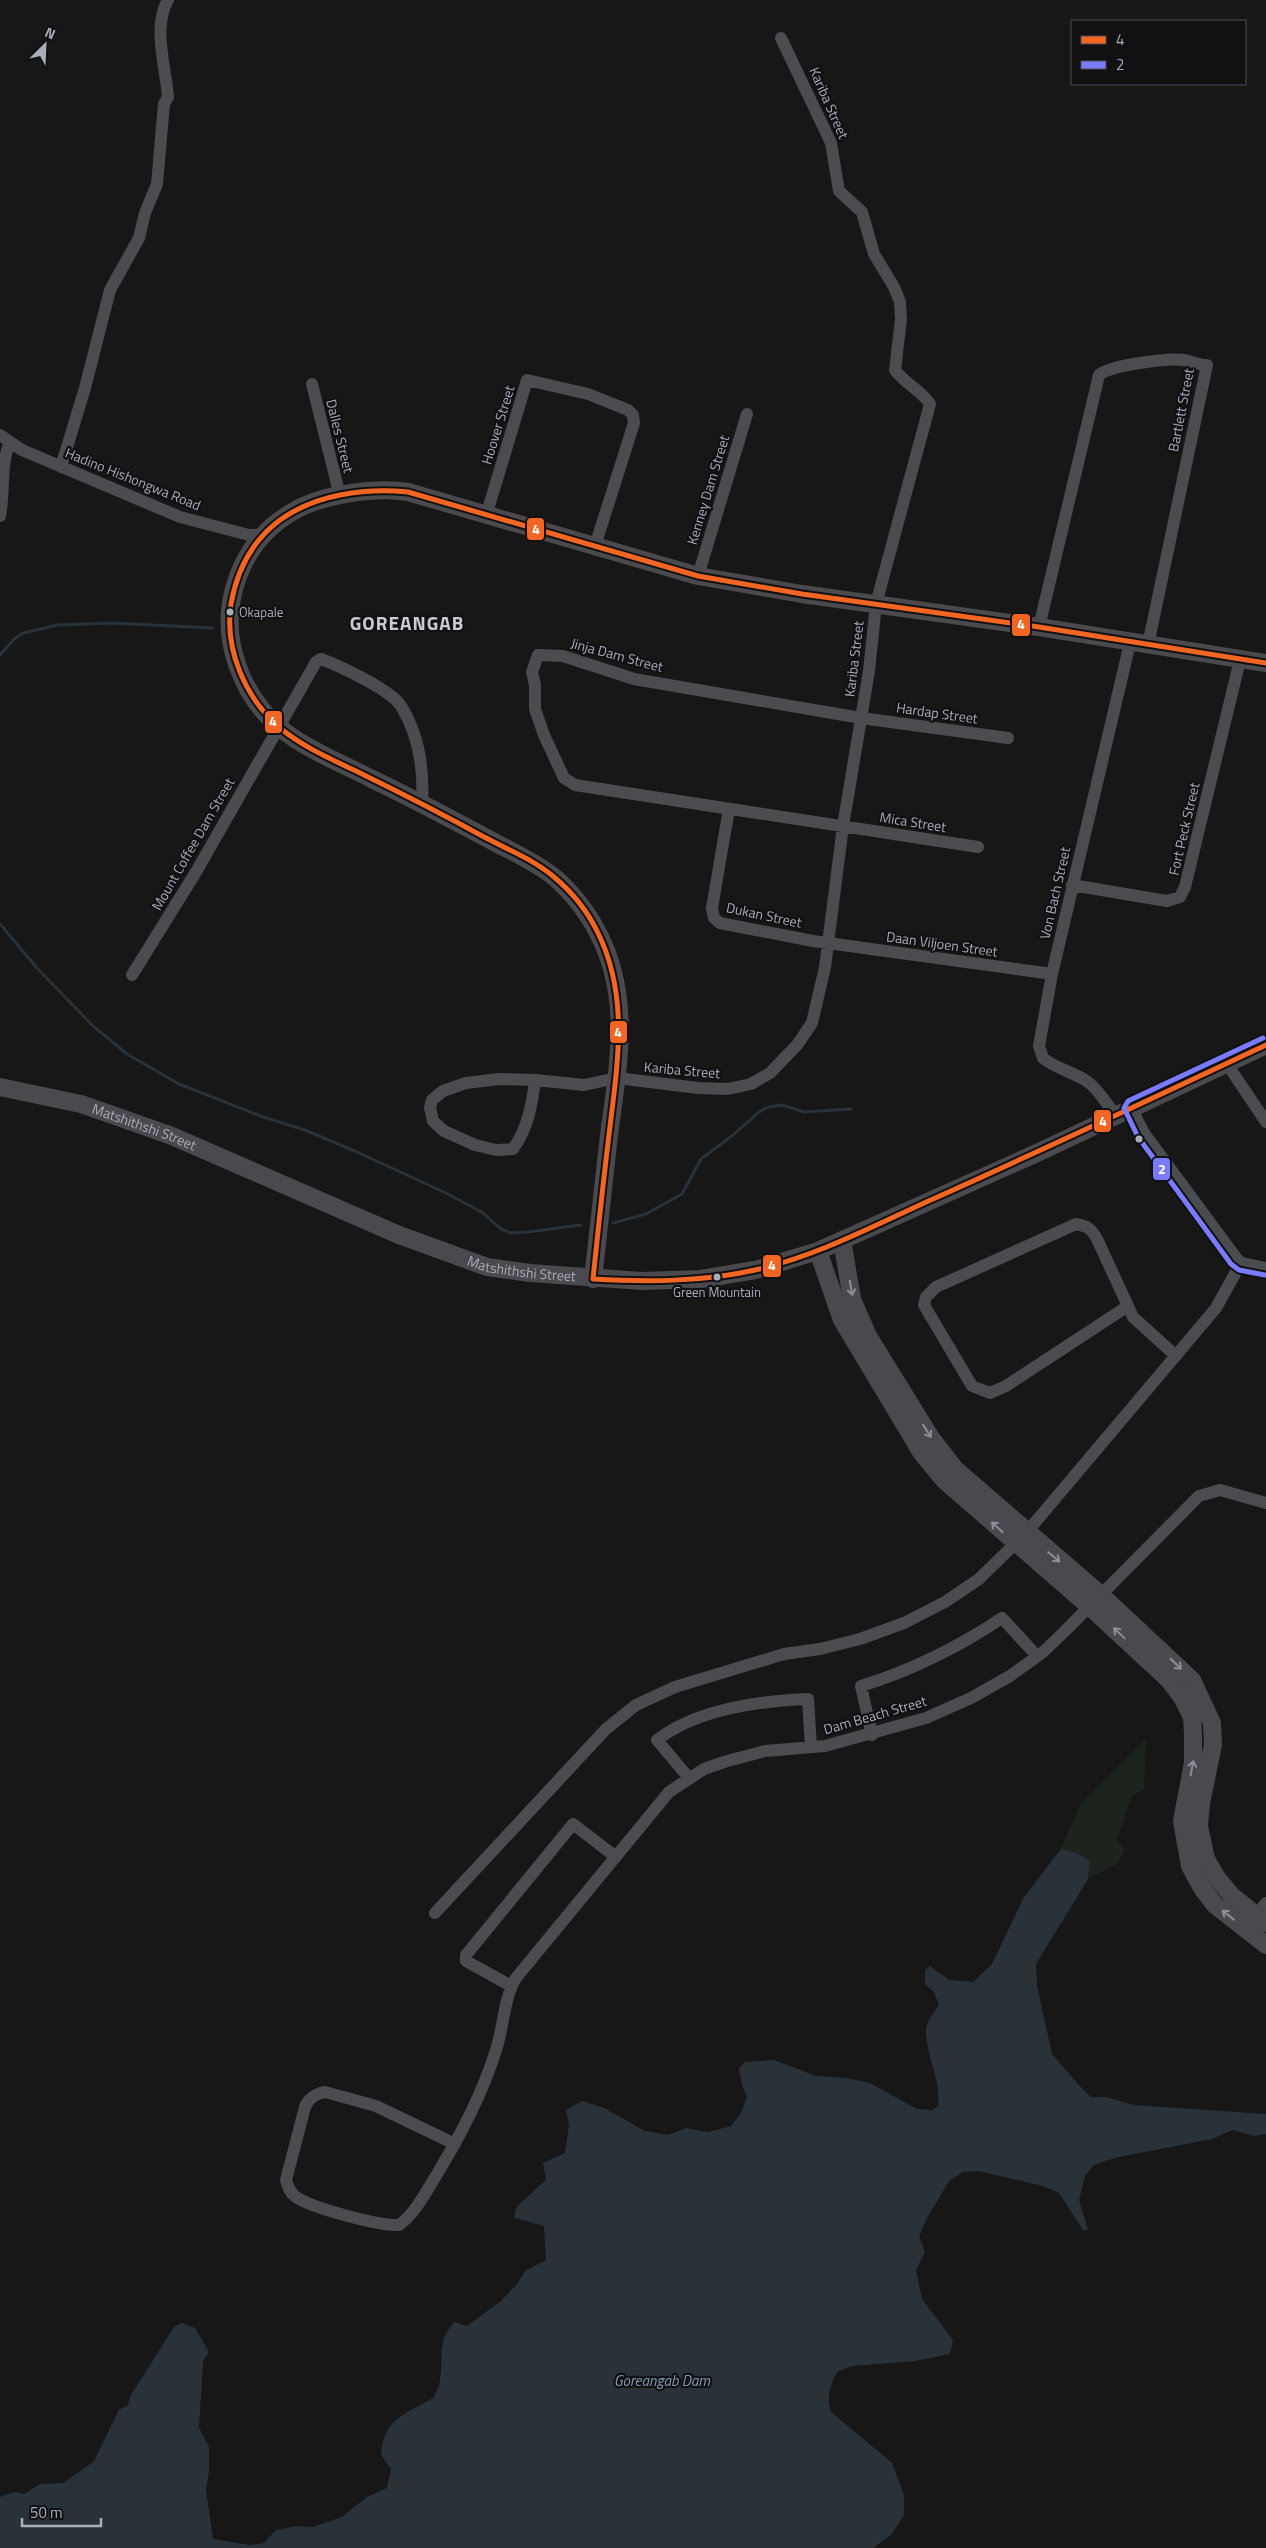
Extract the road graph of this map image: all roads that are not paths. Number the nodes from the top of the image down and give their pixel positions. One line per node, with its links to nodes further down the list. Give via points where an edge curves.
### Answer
1 (168, 0): 6 (street, via 161,38 168,98 164,104 158,150 160,168 140,238 110,290 77,419)
2 (781, 38): 13 (street, Kariba Street, via 831,143 838,191 862,212 874,254 900,302 895,370 930,404)
3 (312, 384): 7 (street, Dalles Street)
4 (747, 414): 12 (street, Kenney Dam Street)
5 (5, 438): 6 (street, Hadino Hishongwa Road, via 22,450); 8 (street)
6 (61, 467): 10 (street, Hadino Hishongwa Road, via 180,517 248,535)
7 (340, 496): 9 (street, via 388,489); 10 (street, via 300,508 279,519)
8 (0, 516)
9 (486, 516): 11 (street); 11 (street, Hoover Street, via 527,380 588,394 628,410 634,423)
10 (261, 535): 20 (street, via 236,581 230,604 230,630 234,656 244,684 261,710)
11 (595, 546): 12 (street)
12 (698, 576): 13 (street)
13 (876, 604): 14 (street); 19 (street, Kariba Street)
14 (1039, 627): 15 (street); 16 (street, Bartlett Street, via 1099,375 1107,370 1158,361 1190,361 1207,365)
15 (1130, 643): 16 (street); 26 (street, Von Bach Street)
16 (1148, 645): 17 (street)
17 (1240, 660): 18 (street); 26 (street, Fort Peck Street, via 1185,887 1180,896 1167,901)
18 (1266, 663)
19 (861, 718): 21 (street, Hardap Street); 23 (street, Jinja Dam Street, via 634,679 564,656 538,655 532,672 535,709 564,778 589,789); 24 (street, Kariba Street)
20 (279, 727): 22 (street, via 301,743); 22 (street, Mount Coffee Dam Street, via 316,662 326,661 355,675 390,695 401,706 416,742 423,773); 29 (street, Mount Coffee Dam Street, via 196,872)
21 (1008, 738)
22 (422, 804): 32 (street, via 534,863 554,877 586,914 604,943 614,969 621,1024)
23 (729, 809): 24 (street, Jinja Dam Street); 27 (street, Dukan Street, via 712,908 714,918 732,927)
24 (843, 826): 25 (street, Mica Street); 27 (street, Kariba Street)
25 (978, 848)
26 (1072, 885): 28 (street, Von Bach Street)
27 (829, 942): 28 (street, Daan Viljoen Street); 32 (street, Kariba Street, via 812,1023 797,1045 770,1073 751,1084 728,1089)
28 (1052, 974): 35 (street, Von Bach Street, via 1039,1046 1043,1058 1087,1081)
29 (132, 975)
30 (1266, 1045): 31 (street, Matshithshi Street)
31 (1227, 1064): 35 (street, Matshithshi Street); 36 (street)
32 (617, 1078): 33 (street, Kariba Street, via 584,1084); 41 (street)
33 (535, 1080): 33 (street, Kariba Street, via 499,1079 466,1083 443,1091 432,1100 433,1121 475,1145 496,1150 513,1149 528,1122)
34 (0, 1087): 41 (street, Matshithshi Street, via 81,1104 172,1136 399,1235 468,1261 521,1272)
35 (1123, 1112): 37 (street, Matshithshi Street); 39 (street, Von Bach Street, via 1144,1133)
36 (1266, 1122)
37 (842, 1240): 38 (street, Matshithshi Street); 45 (street, one-way to 45, via 852,1299 868,1336 931,1438 955,1469)
38 (818, 1251): 41 (street, Matshithshi Street, via 755,1270 707,1278); 45 (street, one-way to 38, via 944,1480 921,1452 842,1320)
39 (1241, 1263): 40 (street); 43 (street, via 1216,1308)
40 (1266, 1268)
41 (592, 1279)
42 (1128, 1306): 42 (street, via 1092,1230 1076,1224 936,1287 926,1297 924,1305 972,1386 990,1393 1006,1386); 43 (street, via 1133,1317)
43 (1176, 1356): 45 (street)
44 (1266, 1503): 46 (street, Dam Beach Street, via 1220,1490 1199,1496)
45 (1022, 1538): 46 (street); 52 (street, via 979,1579 945,1602 904,1623 860,1639 784,1654 675,1687 636,1705 606,1728)
46 (1096, 1601): 47 (street, Dam Beach Street); 53 (street, via 1192,1680 1204,1702 1212,1723 1213,1745 1201,1803 1201,1839 1206,1859 1216,1878 1232,1896)
47 (1037, 1656): 48 (street, Dam Beach Street, via 971,1698 926,1718); 48 (street, via 1002,1618 936,1659 861,1686)
48 (872, 1735): 49 (street, Dam Beach Street)
49 (811, 1747): 50 (street, Dam Beach Street, via 765,1751 727,1760); 50 (street, via 808,1699 772,1701 724,1710 669,1731 657,1740)
50 (690, 1778): 51 (street, Dam Beach Street, via 669,1792)
51 (616, 1856): 55 (street, Dam Beach Street); 55 (street, via 573,1824 494,1919 466,1955 466,1961)
52 (435, 1914)
53 (1258, 1917): 54 (street)
54 (1266, 1945)
55 (511, 1986): 56 (street, via 498,2045 486,2080)
56 (455, 2144): 56 (street, via 376,2106 325,2092 318,2093 305,2107 286,2180 294,2195 304,2202 399,2226 416,2208)

